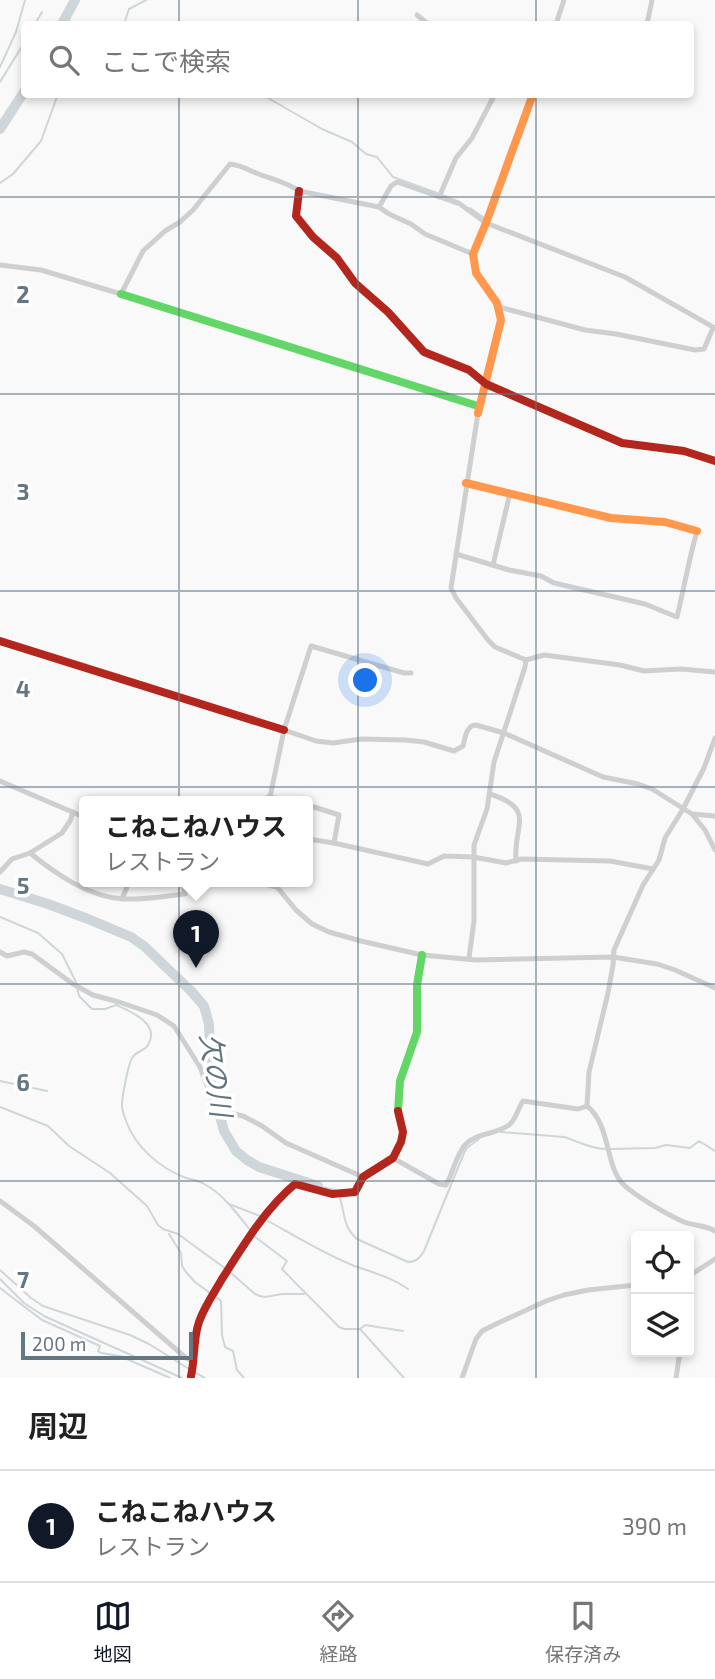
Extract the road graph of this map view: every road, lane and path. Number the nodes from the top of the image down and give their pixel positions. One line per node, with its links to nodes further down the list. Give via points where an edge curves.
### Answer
1 (564, 0): 5 (street)
2 (652, 0): 6 (street)
3 (417, 15): 4 (street)
4 (424, 21)
5 (557, 21)
6 (648, 21)
7 (493, 98): 10 (street, via 456,158)
8 (532, 98): 12 (street)
9 (299, 191): 11 (street); 15 (street, via 230,164 193,210 143,251); 18 (street, via 296,216 337,257 355,284 425,352 469,370)
10 (439, 197): 11 (street, via 397,182); 12 (street, via 460,204)
11 (379, 207): 13 (street, via 425,234)
12 (486, 223): 13 (street); 17 (street, via 625,277)
13 (473, 254): 16 (street, via 476,273)
14 (0, 265): 15 (street, via 41,270)
15 (121, 294): 19 (street)
16 (499, 307): 17 (street, via 584,331 695,350 704,349); 18 (street, via 501,320)
17 (714, 328)
18 (486, 384): 19 (street); 20 (street, via 622,443 684,451)
19 (478, 410): 21 (street)
20 (715, 461)
21 (467, 483): 22 (street); 24 (street)
22 (510, 494): 23 (street, via 611,518 665,522); 25 (street)
23 (697, 531): 25 (street, via 677,617 645,604)
24 (456, 554): 25 (street); 27 (street, via 451,588 456,598 495,647)
25 (493, 565)
26 (0, 641): 30 (street)
27 (526, 660): 28 (street, via 544,656 644,671); 31 (street)
28 (715, 672)
29 (411, 673): 30 (street, via 311,646)
30 (285, 730): 31 (street, via 316,741 405,740 454,751 463,746 472,725); 35 (street)
31 (504, 733): 34 (street); 37 (street, via 603,777 652,789)
32 (715, 738): 37 (street)
33 (0, 781): 38 (street)
34 (490, 794): 46 (street); 47 (street, via 518,810)
35 (269, 796)
36 (313, 806): 43 (street, via 339,815)
37 (683, 809): 39 (street); 48 (street)
38 (73, 812): 40 (street); 45 (street, via 62,832)
39 (692, 814): 41 (street); 44 (street)
40 (79, 815)
41 (715, 816)
42 (313, 840): 43 (street)
43 (334, 843): 46 (street, via 428,864 444,856)
44 (715, 850)
45 (30, 853): 49 (street, via 12,859); 50 (street)
46 (473, 857): 47 (street); 61 (street, via 474,921)
47 (516, 861): 48 (street, via 610,861)
48 (653, 869): 60 (street)
49 (0, 872)
50 (79, 886)
51 (81, 887): 56 (street)
52 (91, 887): 56 (street)
53 (126, 887): 57 (street)
54 (184, 887): 57 (street, via 185,894)
55 (279, 887): 59 (street, via 296,910 320,928)
56 (89, 891): 57 (street)
57 (122, 899)
58 (0, 952): 65 (street, via 7,956 32,954 93,995 157,1015 174,1026 220,1111 243,1116 286,1143)
59 (422, 955): 61 (street); 64 (street, via 416,985 417,1032 400,1082 398,1109 403,1132)
60 (613, 957): 61 (street); 62 (street, via 657,964); 63 (street, via 589,1072)
61 (469, 958)
62 (715, 988)
63 (587, 1106): 64 (street, via 578,1109 523,1101 512,1123 462,1148 446,1185); 67 (street, via 594,1112 620,1179 686,1223)
64 (393, 1158): 65 (street)
65 (363, 1177): 72 (street, via 355,1192 338,1195 295,1184 289,1187 227,1271 200,1322)
66 (0, 1201): 72 (street)
67 (715, 1231)
68 (715, 1259): 69 (street)
69 (694, 1274)
70 (631, 1286): 74 (street, via 564,1295 482,1331)
71 (679, 1357): 75 (street)
72 (194, 1362): 73 (street)
73 (191, 1376)
74 (462, 1378)
75 (676, 1378)

